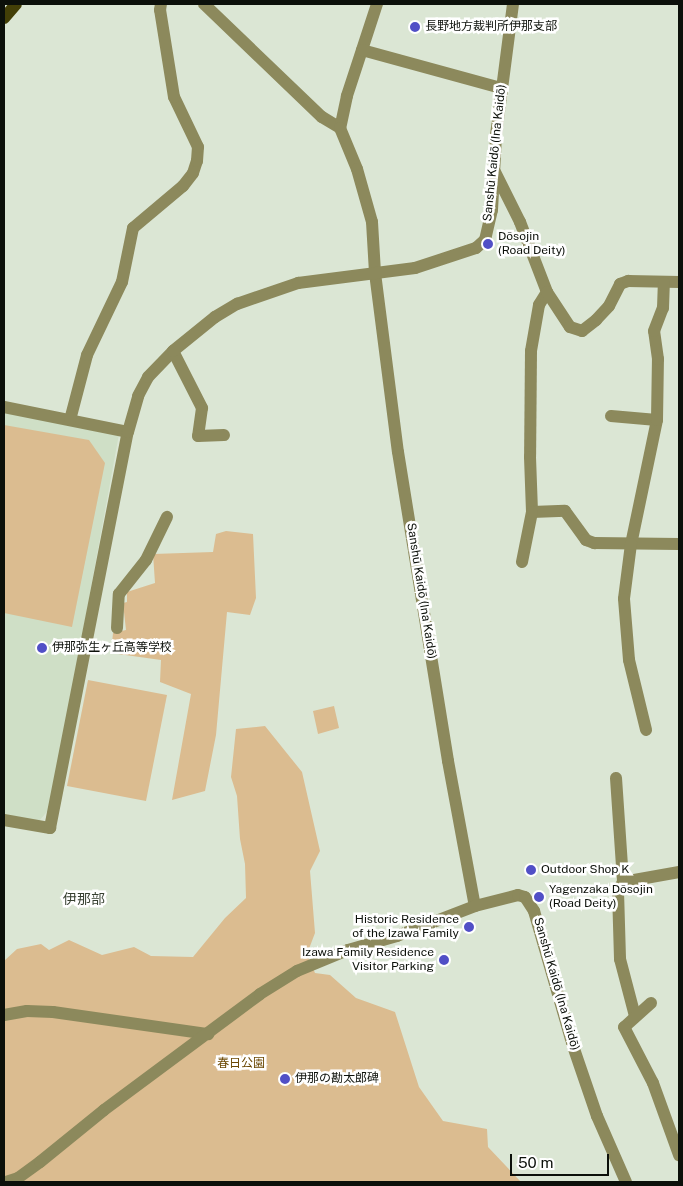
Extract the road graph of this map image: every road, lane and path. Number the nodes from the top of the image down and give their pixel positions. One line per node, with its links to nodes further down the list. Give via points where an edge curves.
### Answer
1 (16, 4): 6 (main road)
2 (161, 4): 18 (street, via 174,97 198,147 196,161 193,173 183,186 133,228 122,282 87,355)
3 (377, 4): 7 (street)
4 (513, 4): 8 (street, Sanshū Kaidō (Ina Kaidō))
5 (213, 7): 9 (street, via 322,117)
6 (4, 18)
7 (362, 50): 8 (street); 9 (street)
8 (501, 88): 10 (street, Sanshū Kaidō (Ina Kaidō))
9 (340, 128): 11 (street, via 357,170 372,222)
10 (495, 172): 11 (street, Sanshū Kaidō (Ina Kaidō), via 492,210 484,240 476,248 415,268); 14 (street, via 520,222)
11 (375, 274): 15 (street, via 298,283 236,304); 33 (street, Sanshū Kaidō (Ina Kaidō), via 398,452)
12 (679, 282): 13 (street)
13 (664, 283): 14 (street, via 628,281 620,284 609,306 582,331 570,327); 19 (street, via 663,308 654,331 658,359)
14 (547, 292): 22 (street, via 539,305 531,351)
15 (173, 351): 20 (street, via 148,377 138,396); 21 (street, via 202,408 198,436)
16 (4, 407): 18 (street)
17 (611, 416): 19 (street)
18 (70, 420): 20 (street)
19 (657, 420): 24 (street)
20 (128, 432): 30 (street, via 51,831)
21 (224, 435)
22 (532, 512): 24 (street, via 565,512 586,540 594,543); 26 (street)
23 (167, 517): 27 (street, via 146,560 119,594)
24 (631, 544): 25 (street); 28 (street, via 624,599 628,651)
25 (679, 544)
26 (522, 562)
27 (117, 628)
28 (646, 730)
29 (616, 778): 32 (street)
30 (4, 820)
31 (679, 872): 32 (street)
32 (623, 882): 36 (street, via 618,891 620,959)
33 (475, 906): 37 (street, via 297,971 260,994); 40 (street, Sanshū Kaidō (Ina Kaidō), via 518,895 531,903 573,1046 597,1116)
34 (651, 1004): 36 (street)
35 (4, 1015): 37 (street, via 27,1011 53,1012)
36 (635, 1016): 38 (street, via 624,1027 653,1083)
37 (208, 1034): 39 (street, via 104,1110 40,1162 18,1178)
38 (679, 1155)
39 (6, 1182)
40 (626, 1182)

